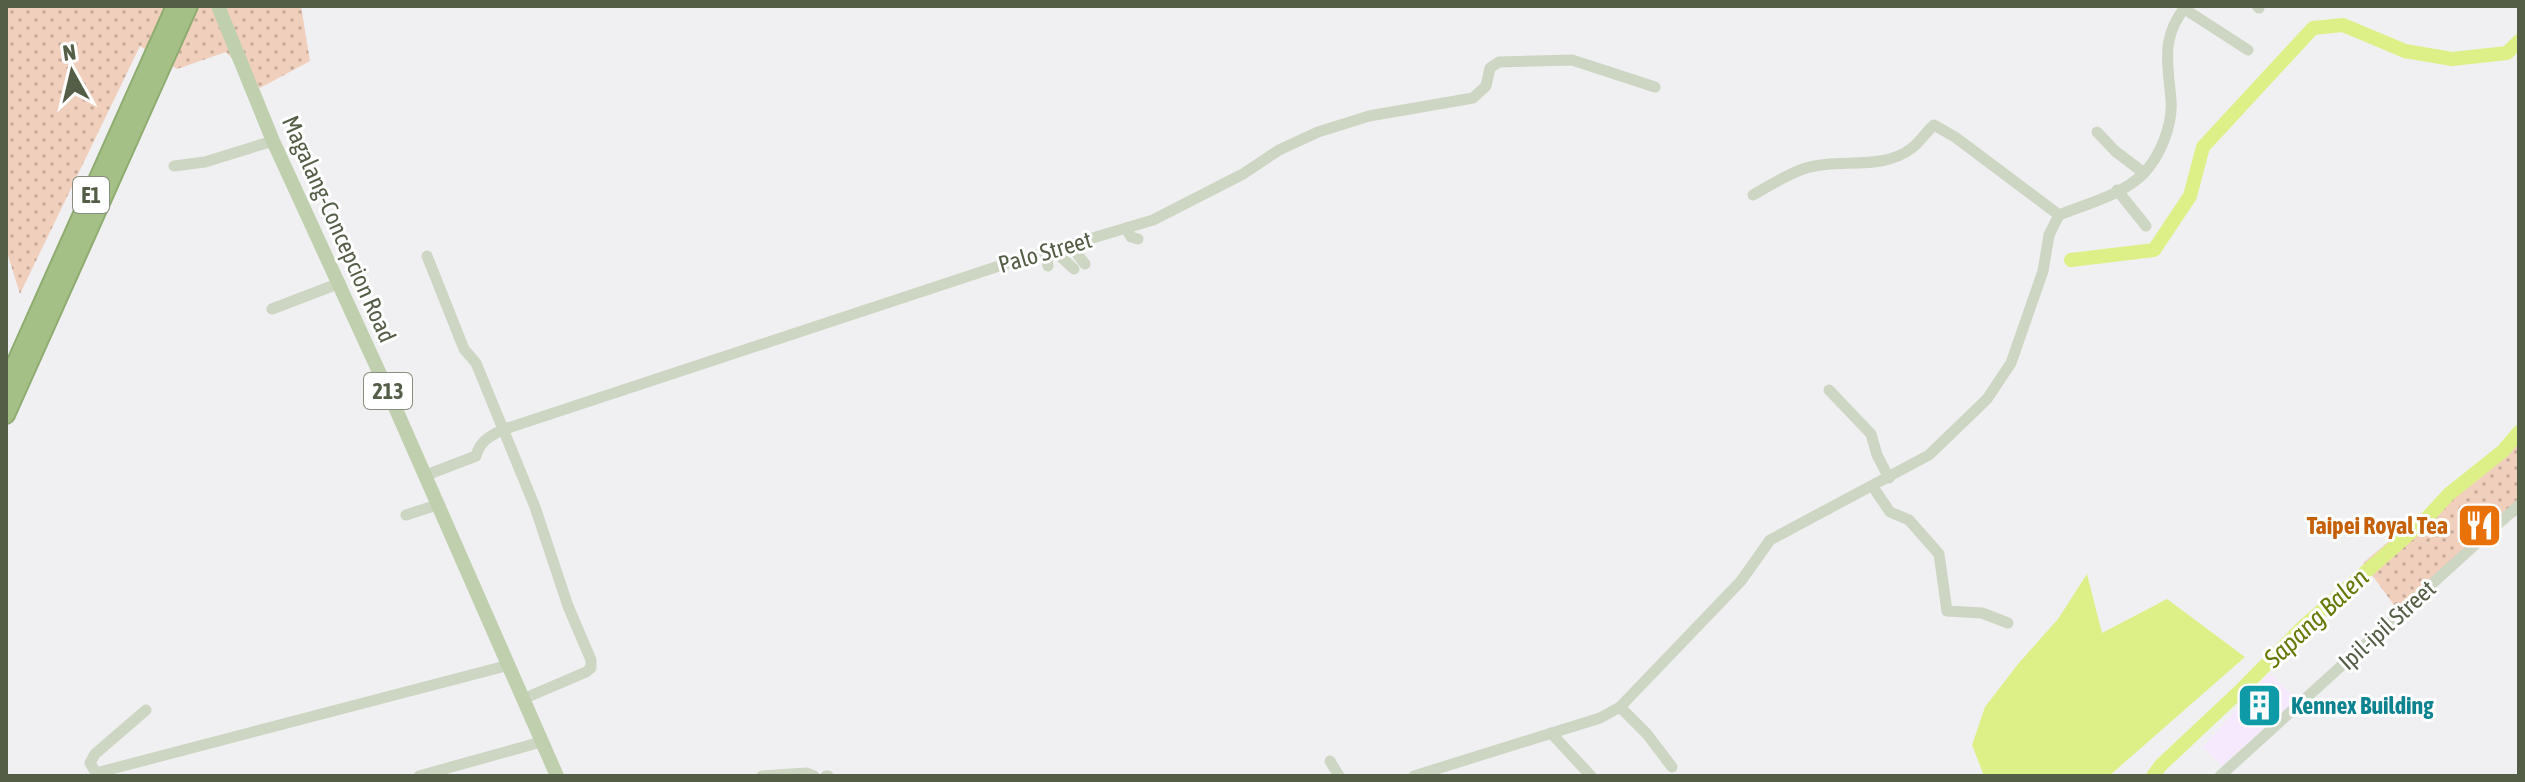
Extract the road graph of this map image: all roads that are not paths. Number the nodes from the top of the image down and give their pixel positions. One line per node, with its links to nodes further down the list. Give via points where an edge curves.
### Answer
1 (175, 6): 23 (highway, E1)
2 (189, 6): 25 (highway, E1)
3 (218, 6): 8 (main road, Magalang-Concepcion Road / 213)
4 (2184, 7): 5 (street); 10 (street, via 2168,48 2171,100 2166,137)
5 (2248, 50)
6 (1655, 87): 15 (street, Palo Street, via 1572,60 1499,62 1473,98 1369,116 1318,132 1153,220)
7 (2097, 132): 10 (street)
8 (273, 141): 9 (street); 21 (main road, Magalang-Concepcion Road / 213)
9 (174, 166)
10 (2144, 173): 11 (street)
11 (2117, 190): 13 (street); 14 (street)
12 (1753, 195): 13 (street, via 1804,168 1868,163 1905,152 1934,125)
13 (2059, 215): 28 (street, via 2006,373 1943,443)
14 (2146, 226)
15 (1126, 228): 16 (street); 17 (street, Palo Street)
16 (1138, 239)
17 (1075, 244): 18 (street, Palo Street); 18 (street, via 1080,266)
18 (1052, 250): 20 (street); 26 (street, Palo Street)
19 (427, 256): 26 (street)
20 (1048, 266)
21 (340, 283): 22 (street); 27 (main road, Magalang-Concepcion Road / 213)
22 (272, 309)
23 (6, 384)
24 (1829, 390): 28 (street, via 1871,434)
25 (6, 415)
26 (502, 430): 27 (street, Palo Street, via 481,443 476,456); 35 (street, via 592,664 586,672)
27 (424, 476): 30 (main road, Magalang-Concepcion Road / 213)
28 (1889, 478): 29 (street)
29 (1873, 487): 33 (street, via 1890,512 1909,520 1939,554 1947,611 1982,613); 36 (street, via 1770,540 1741,581)
30 (437, 505): 32 (street); 34 (main road, Magalang-Concepcion Road / 213)
31 (2519, 505): 50 (street, Ipil-ipil Street)
32 (406, 515)
33 (2008, 623)
34 (509, 665): 35 (main road, Magalang-Concepcion Road / 213); 42 (street)
35 (523, 699): 39 (main road, Magalang-Concepcion Road / 213)
36 (1620, 707): 38 (street); 41 (street)
37 (146, 710): 42 (street, via 95,754 90,763)
38 (1551, 733): 48 (street); 49 (street)
39 (541, 742): 43 (street); 44 (main road, Magalang-Concepcion Road / 213)
40 (1330, 761): 47 (street)
41 (1672, 767)
42 (93, 774)
43 (419, 776)
44 (557, 776)
45 (762, 776): 46 (street)
46 (814, 776)
47 (1339, 776)
48 (1414, 776)
49 (1591, 776)
50 (2220, 776)

